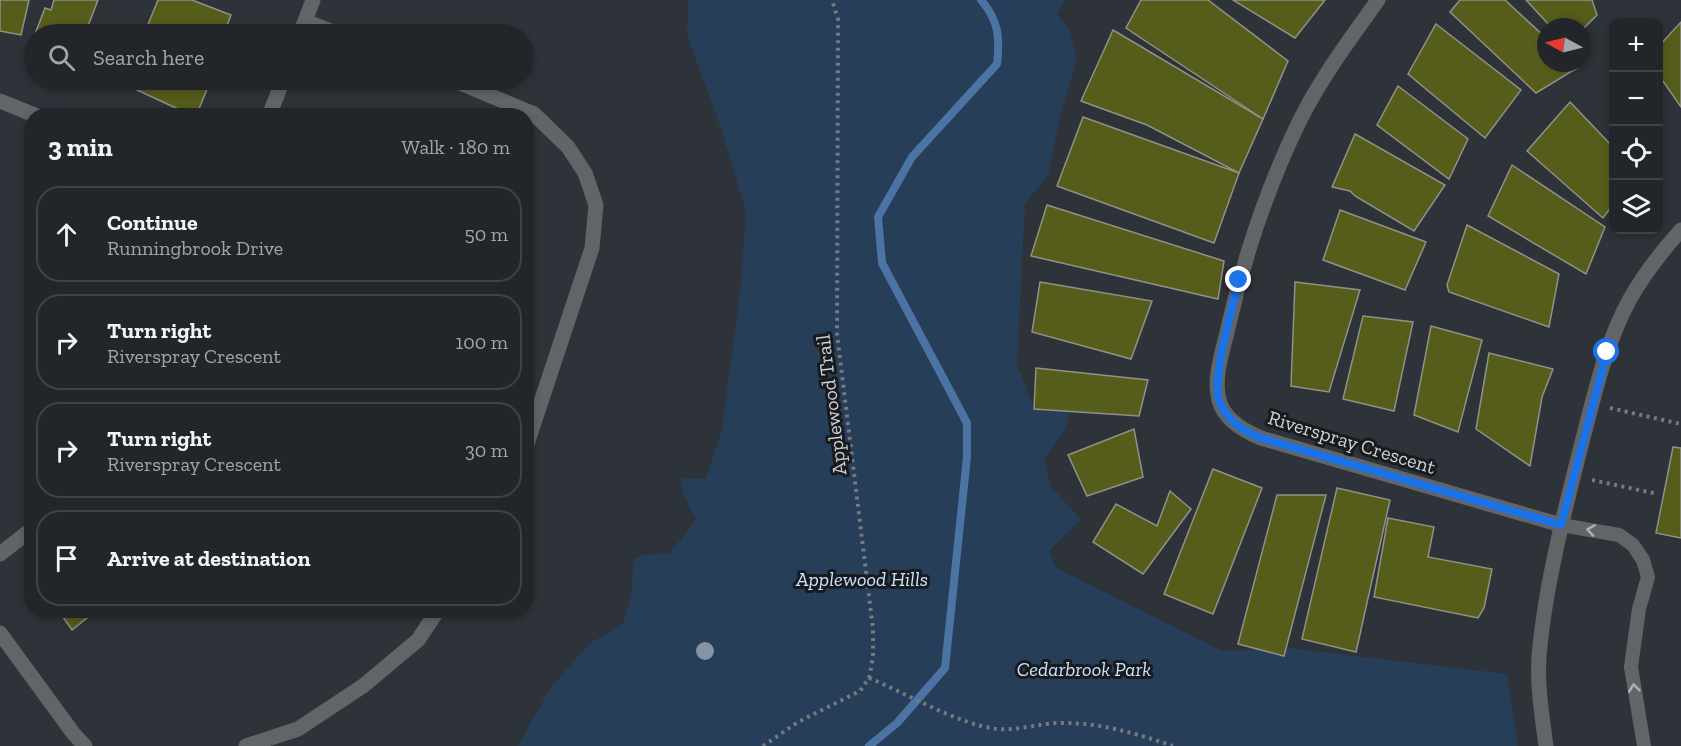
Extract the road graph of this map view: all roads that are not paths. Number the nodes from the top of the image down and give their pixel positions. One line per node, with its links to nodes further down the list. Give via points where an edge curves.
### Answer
1 (313, 0): 3 (street)
2 (1378, 0): 13 (street, Riverspray Crescent, via 1340,53 1300,121 1265,200 1239,280 1218,375 1219,401 1231,420 1261,438)
3 (304, 24)
4 (279, 90): 7 (street)
5 (477, 90): 8 (street)
6 (0, 101): 9 (street)
7 (271, 108)
8 (520, 108)
9 (24, 110)
10 (534, 114): 12 (street, via 574,156 585,173 596,206 592,248)
11 (1681, 230): 13 (street, via 1658,255 1629,301 1607,352)
12 (534, 423)
13 (1561, 525): 20 (street, via 1539,655 1538,696); 21 (lane, one-way to 13, via 1631,667 1648,577 1643,560 1633,545 1618,535)
14 (24, 535): 15 (street)
15 (0, 554)
16 (433, 618): 19 (street, via 418,640 363,686 298,729)
17 (0, 633): 18 (street)
18 (85, 746)
19 (246, 746)
20 (1546, 746)
21 (1644, 746)

